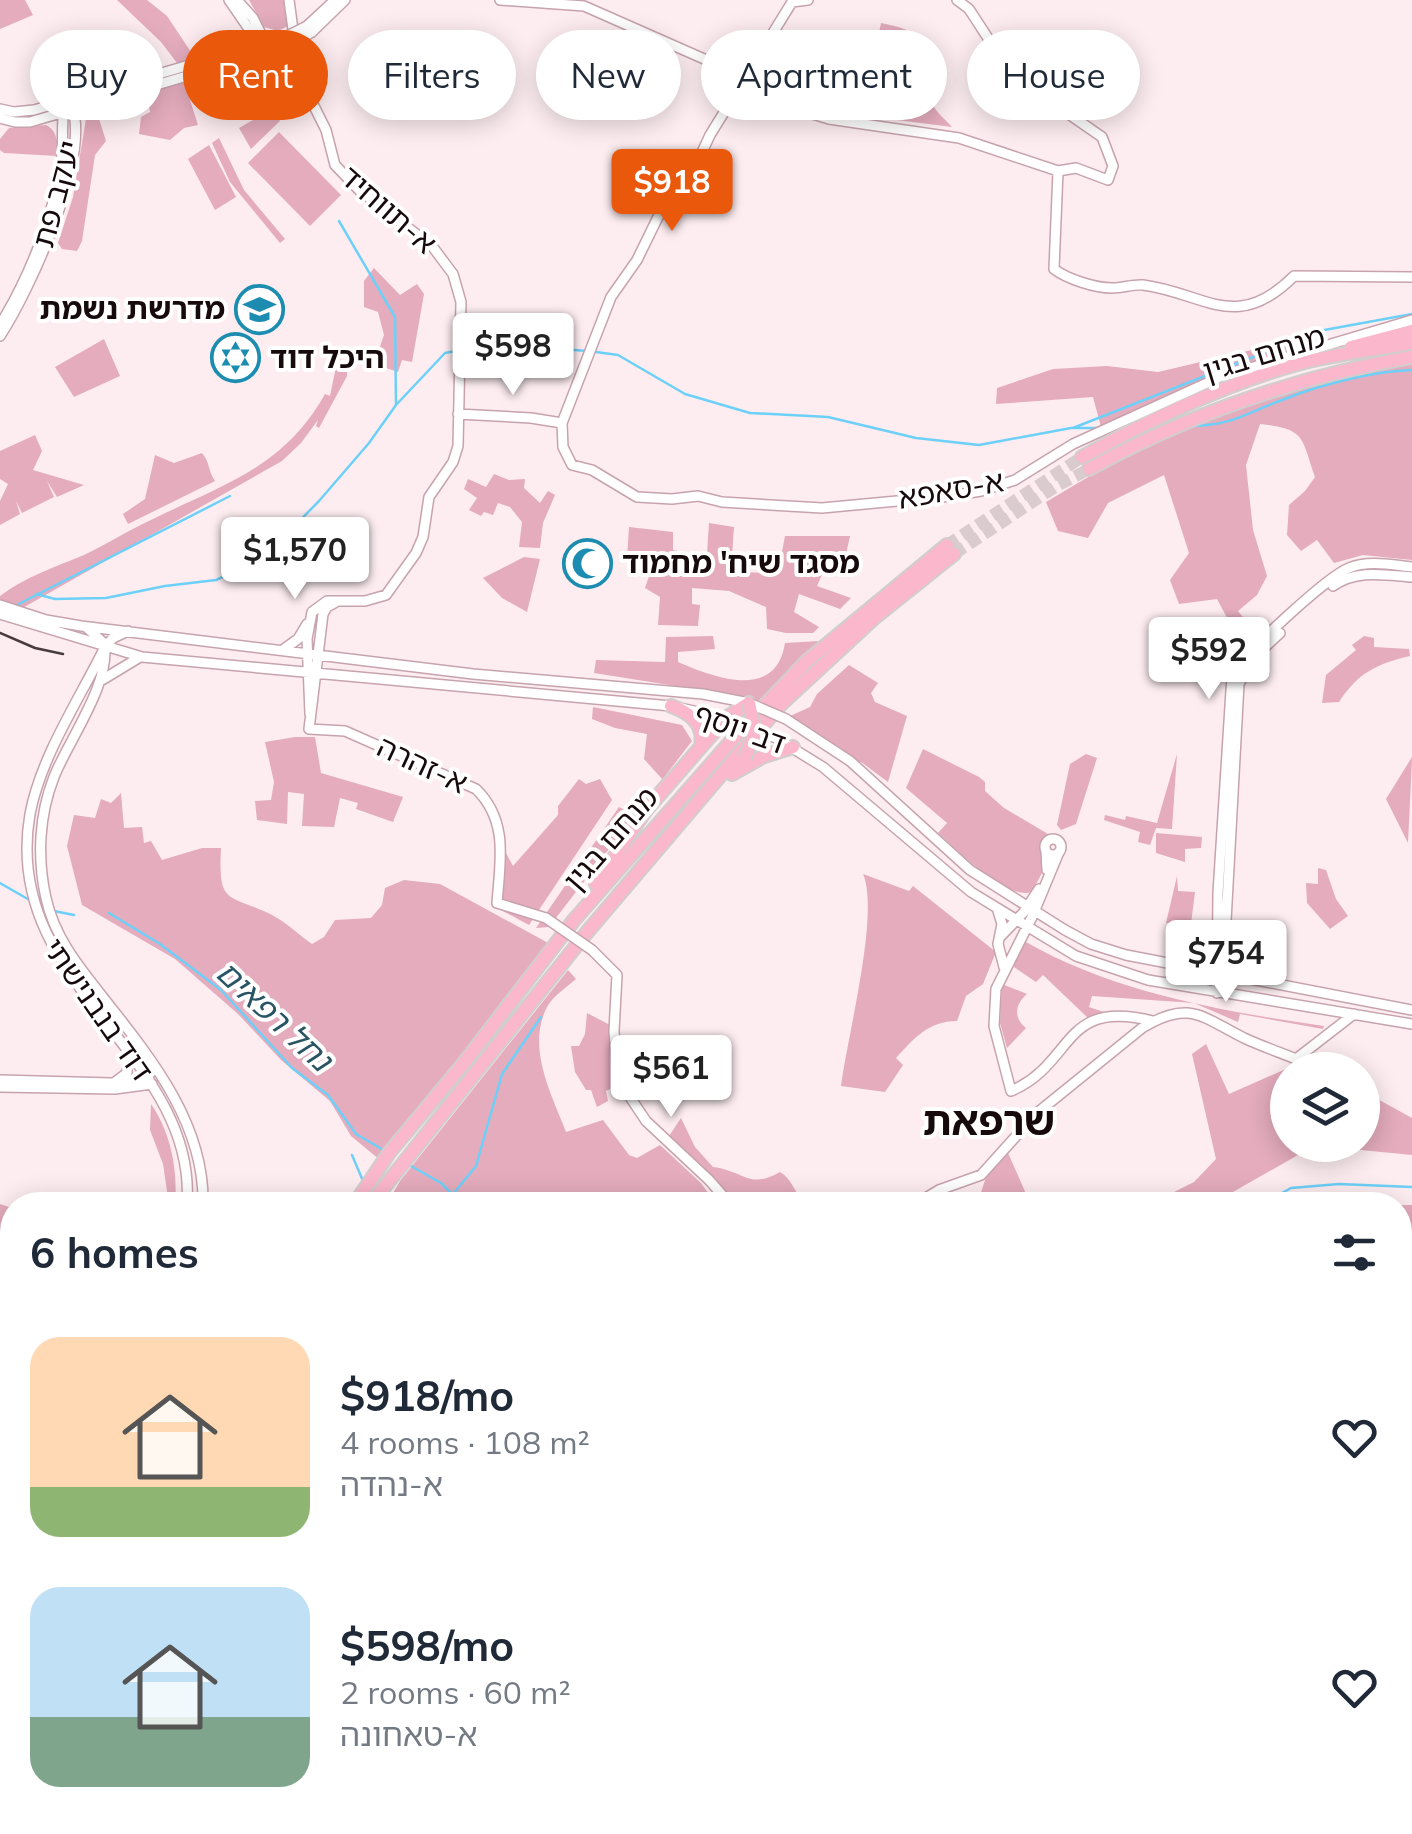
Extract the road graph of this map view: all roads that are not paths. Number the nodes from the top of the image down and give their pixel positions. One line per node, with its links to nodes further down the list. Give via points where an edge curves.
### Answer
1 (229, 0): 10 (street)
2 (237, 0): 14 (street)
3 (289, 0): 44 (street, א-תווחיד, via 305,84 335,164 432,246 458,282)
4 (335, 0): 11 (street)
5 (344, 0): 11 (street)
6 (500, 0): 16 (street, via 584,6)
7 (808, 0): 9 (street)
8 (957, 0): 33 (street, via 1034,90 1098,132 1114,166 1108,180 1076,168)
9 (792, 2): 15 (street)
10 (248, 24): 12 (street); 13 (street)
11 (310, 29)
12 (247, 30)
13 (252, 30)
14 (258, 30)
15 (774, 30)
16 (701, 58)
17 (183, 73): 18 (street)
18 (167, 77): 19 (street); 20 (street)
19 (163, 78)
20 (163, 78)
21 (0, 109): 22 (street)
22 (30, 111)
23 (0, 118): 24 (street)
24 (37, 120)
25 (49, 120): 32 (street)
26 (63, 120): 32 (street, יעקב פת)
27 (73, 120): 31 (street, יעקב פת)
28 (80, 120): 31 (street)
29 (719, 120): 45 (street, via 611,296)
30 (829, 120): 33 (street, via 959,138)
31 (75, 128): 34 (street, יעקב פת)
32 (64, 135): 38 (street, יעקב פת, via 45,225)
33 (1058, 170): 36 (street, via 1052,262 1057,273 1090,284 1141,285 1216,307 1264,300 1294,276)
34 (48, 237): 35 (street); 40 (street, יעקב פת)
35 (56, 253)
36 (1412, 277)
37 (1412, 320): 45 (street, א-סאפא, via 1220,377 1073,444 1015,480 951,496 822,508 637,497 572,465)
38 (0, 325)
39 (1412, 331): 43 (highway)
40 (0, 336)
41 (1412, 343): 43 (highway, מנחם בגין)
42 (1412, 357): 43 (highway, מנחם בגין, via 1268,390 1086,463 1180,408)
43 (1301, 363)
44 (458, 414): 45 (street); 48 (street, א-תווחיד, via 457,454 429,496 416,553 386,595)
45 (562, 423)
46 (1412, 567): 78 (street, via 1362,565 1341,572 1235,668)
47 (1412, 578): 81 (street, via 1346,577 1243,671)
48 (340, 600): 52 (street, א-תווחיד, via 323,602); 53 (street, via 326,607)
49 (0, 605): 51 (street, דב יוסף)
50 (0, 614): 51 (street, דב יוסף)
51 (14, 615): 54 (street, דב יוסף); 56 (street, דב יוסף)
52 (310, 616): 53 (street); 57 (street, via 298,640); 58 (street)
53 (322, 622): 59 (street)
54 (82, 626): 55 (street, דב יוסף); 56 (street)
55 (129, 630): 56 (street, דוד בנבנישתי); 57 (street, דב יוסף)
56 (105, 648): 60 (street, דב יוסף); 62 (street, דוד בנבנישתי); 96 (street, דוד בנבנישתי, via 48,761 27,840 43,932)
57 (282, 650): 58 (street, דב יוסף)
58 (307, 653): 59 (street, דב יוסף); 61 (street)
59 (319, 654): 61 (street); 63 (street, דב יוסף)
60 (142, 656): 61 (street, דב יוסף); 62 (street)
61 (312, 673): 64 (street, דב יוסף); 110 (street, א-זהרה, bridge, via 309,729 345,731 485,798 501,847 497,903 546,918 617,975 618,1079 646,1121)
62 (100, 682): 97 (street, דוד בנבנישתי, via 49,792 41,842 46,898 62,940)
63 (742, 701): 65 (highway, bridge); 66 (highway, bridge); 71 (street, דב יוסף, bridge, via 786,719 850,761 945,850)
64 (671, 706): 65 (street, דב יוסף); 68 (highway, via 695,720)
65 (721, 721): 66 (street, דב יוסף, bridge); 68 (highway)
66 (755, 729): 67 (street, דב יוסף, bridge); 69 (highway, bridge)
67 (792, 747): 69 (highway); 73 (street, דב יוסף)
68 (700, 748): 74 (highway, via 646,810)
69 (732, 774): 77 (highway)
70 (1038, 892): 71 (street); 72 (street); 72 (street, via 1048,867 1046,843 1053,839 1059,852)
71 (1016, 900): 72 (street, דב יוסף)
72 (1031, 909): 75 (street); 76 (street); 83 (street, דב יוסף, via 1110,950)
73 (998, 911): 75 (street, דב יוסף); 79 (street)
74 (574, 920): 77 (highway, מנחם בגין, via 807,661 950,549 782,703); 103 (highway, מנחם בגין)
75 (1015, 922): 76 (street, דב יוסף); 79 (street)
76 (1026, 928): 82 (street); 87 (street, דב יוסף, via 1109,970)
77 (588, 931): 103 (highway, מנחם בגין)
78 (1218, 932): 83 (street, via 1212,954); 85 (street)
79 (1000, 937): 80 (street)
80 (1000, 949): 82 (street); 84 (street)
81 (1226, 949): 85 (street); 86 (street)
82 (1014, 951): 84 (street)
83 (1195, 967): 85 (street, דב יוסף)
84 (1004, 969): 91 (street, via 993,1016 1011,1090 1033,1078 1084,1024)
85 (1221, 972): 86 (street, דב יוסף); 87 (street)
86 (1252, 978): 89 (street, דב יוסף)
87 (1217, 993): 88 (street, דב יוסף)
88 (1319, 1008): 90 (street, דב יוסף); 94 (street, via 1330,1018)
89 (1412, 1010)
90 (1354, 1014): 93 (street, דב יוסף); 94 (street)
91 (1118, 1016): 92 (street); 95 (street)
92 (1153, 1021): 94 (street, via 1200,1014 1296,1059); 95 (street)
93 (1412, 1024)
94 (1328, 1034)
95 (1128, 1039): 111 (street, via 1037,1112 981,1175)
96 (125, 1047): 98 (street, דוד בנבנישתי); 99 (street, via 128,1070)
97 (162, 1077): 98 (street); 106 (street, דוד בנבנישתי, via 196,1150)
98 (149, 1082): 99 (street); 101 (street); 102 (street, דוד בנבנישתי)
99 (111, 1083): 100 (street)
100 (0, 1084): 101 (street)
101 (126, 1089): 102 (street)
102 (162, 1107): 105 (street, דוד בנבנישתי, via 184,1158)
103 (434, 1111): 104 (highway, מנחם בגין); 109 (highway, מנחם בגין)
104 (389, 1153): 107 (highway); 108 (highway, מנחם בגין)
105 (186, 1192)
106 (201, 1192)
107 (354, 1192)
108 (363, 1192)
109 (379, 1192)
110 (718, 1192)
111 (936, 1192)

